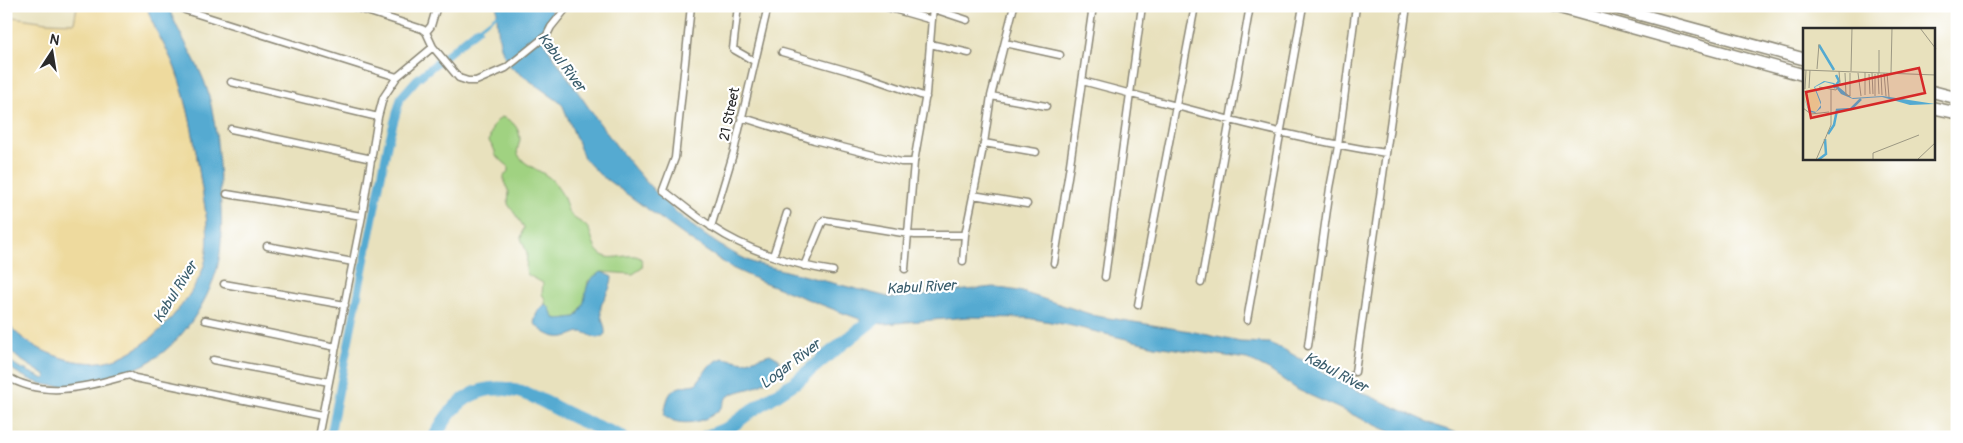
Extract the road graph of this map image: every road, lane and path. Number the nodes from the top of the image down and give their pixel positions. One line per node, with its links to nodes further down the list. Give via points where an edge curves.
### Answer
1 (351, 6): 22 (street)
2 (437, 6): 22 (street)
3 (568, 6): 25 (street, via 548,35 506,68 476,81 460,78)
4 (691, 6): 60 (street, via 675,158 663,190)
5 (738, 6): 30 (street, via 733,49)
6 (768, 6): 30 (street, 21 Street)
7 (883, 6): 20 (street)
8 (1014, 6): 23 (street)
9 (1092, 6): 33 (street)
10 (1142, 6): 35 (street)
11 (1195, 6): 41 (street)
12 (1250, 6): 46 (street)
13 (1303, 6): 48 (street)
14 (1356, 6): 50 (street)
15 (1407, 6): 52 (street)
16 (1554, 6): 31 (highway)
17 (1609, 6): 29 (highway)
18 (933, 8): 20 (street); 21 (street)
19 (185, 10): 32 (street)
20 (932, 20): 24 (street)
21 (967, 20)
22 (426, 32): 25 (street)
23 (1005, 43): 28 (street); 37 (street)
24 (930, 44): 27 (street); 38 (street)
25 (433, 47): 32 (street)
26 (782, 52): 38 (street)
27 (969, 53)
28 (1060, 55)
29 (1803, 59)
30 (754, 61): 45 (street, 21 Street)
31 (1803, 75)
32 (397, 77): 44 (street, via 384,98)
33 (1082, 81): 35 (street); 67 (street)
34 (231, 82): 44 (street)
35 (1129, 93): 41 (street); 71 (street)
36 (1936, 93): 39 (highway)
37 (991, 96): 40 (street); 49 (street)
38 (926, 97): 54 (street)
39 (1957, 98)
40 (1046, 106)
41 (1176, 107): 46 (street); 75 (street)
42 (1936, 108): 43 (highway)
43 (1957, 113)
44 (378, 117): 53 (street)
45 (741, 117): 54 (street, via 814,140 901,162); 60 (street, 21 Street)
46 (1230, 122): 48 (street); 72 (street)
47 (231, 129): 53 (street)
48 (1280, 133): 50 (street); 77 (street)
49 (984, 143): 51 (street); 56 (street)
50 (1338, 146): 52 (street); 79 (street)
51 (1036, 152)
52 (1386, 153): 81 (street)
53 (372, 159): 59 (street)
54 (914, 162): 61 (street)
55 (227, 194): 59 (street)
56 (973, 195): 57 (street); 62 (street)
57 (1027, 204)
58 (788, 213): 64 (street)
59 (362, 216): 66 (street)
60 (711, 227): 64 (street)
61 (908, 234): 62 (street); 68 (street, via 824,220); 69 (street)
62 (965, 235): 65 (street)
63 (267, 246): 66 (street)
64 (773, 256): 68 (street)
65 (963, 261)
66 (353, 262): 74 (street)
67 (1054, 263)
68 (804, 266): 70 (street)
69 (905, 268)
70 (833, 271)
71 (1105, 277)
72 (1201, 283)
73 (224, 284): 74 (street)
74 (344, 305): 78 (street)
75 (1138, 305)
76 (205, 320): 78 (street)
77 (1247, 320)
78 (336, 346): 83 (street)
79 (1308, 346)
80 (212, 360): 83 (street)
81 (1355, 372)
82 (6, 376): 84 (street, via 18,384 44,390 97,384 129,375)
83 (329, 382): 84 (street)
84 (322, 416): 85 (street)
85 (318, 437)

